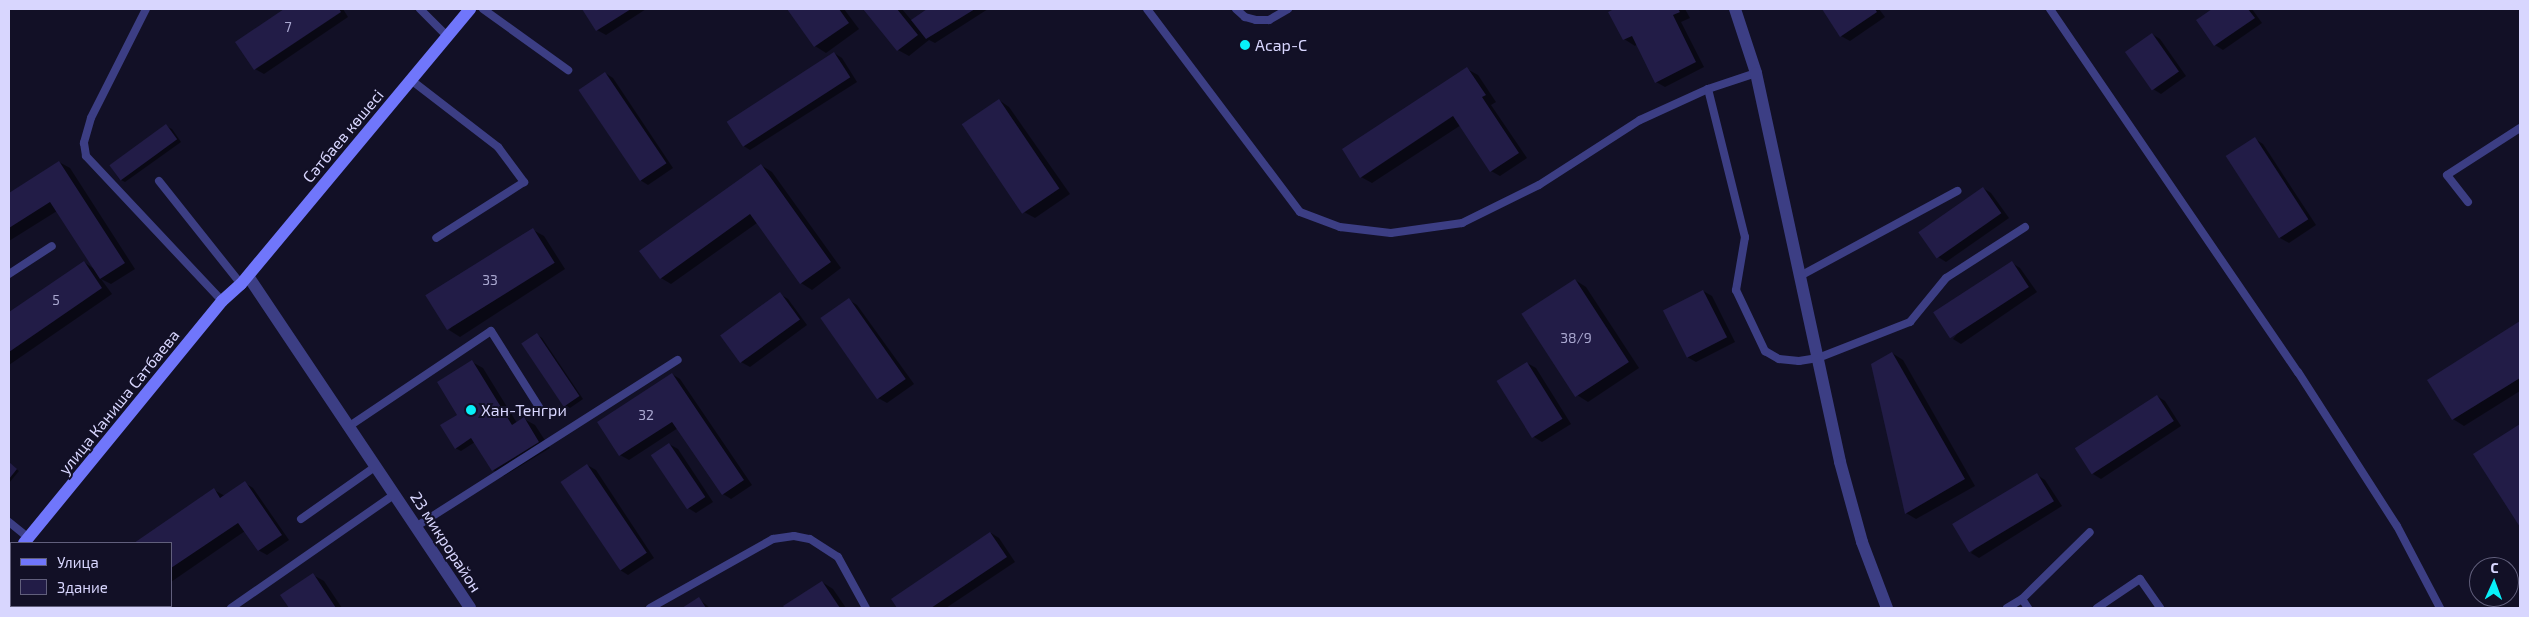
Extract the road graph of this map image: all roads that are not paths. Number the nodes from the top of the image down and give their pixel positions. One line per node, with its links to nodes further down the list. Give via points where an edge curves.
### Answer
1 (146, 9): 25 (lane, via 91,118 84,142 86,156)
2 (420, 9): 10 (lane)
3 (470, 9): 10 (main road, Сәтбаев көшесі)
4 (483, 9): 11 (lane)
5 (1148, 9): 14 (lane, via 1300,212 1340,227 1391,233 1462,223 1539,185 1640,120)
6 (1236, 9): 7 (lane, via 1245,17 1269,20)
7 (1288, 9)
8 (1735, 9): 12 (street)
9 (2050, 9): 47 (lane, via 2308,388 2397,526)
10 (447, 36): 13 (main road, Сәтбаев көшесі)
11 (568, 70)
12 (1756, 73): 14 (lane); 23 (street)
13 (411, 80): 20 (lane, via 498,147 524,182); 24 (main road, Сәтбаев көшесі)
14 (1708, 89): 26 (lane, via 1745,236 1736,290 1765,351 1779,359 1799,361)
15 (2520, 128): 18 (lane, via 2447,174)
16 (159, 181): 24 (lane)
17 (1957, 191): 23 (lane)
18 (2468, 202)
19 (2025, 227): 26 (lane, via 1946,278 1910,322)
20 (436, 238)
21 (52, 246): 22 (lane)
22 (9, 274)
23 (1800, 276): 26 (street)
24 (245, 280): 25 (main road, улица Каниша Сатбаева); 29 (street, 23 микрорайон)
25 (222, 301): 36 (main road, улица Каниша Сатбаева)
26 (1818, 358): 42 (street, via 1840,462 1860,533)
27 (678, 360): 34 (lane)
28 (538, 407): 29 (lane, via 491,331)
29 (348, 427): 30 (street, 23 микрорайон)
30 (376, 466): 31 (street, 23 микрорайон); 32 (lane)
31 (395, 494): 34 (street, 23 микрорайон); 38 (lane)
32 (301, 519)
33 (9, 522): 36 (lane)
34 (417, 526): 39 (street, 23 микрорайон)
35 (2090, 532): 37 (lane)
36 (26, 541)
37 (2022, 598): 43 (lane); 44 (lane)
38 (231, 608)
39 (470, 608)
40 (650, 608): 41 (lane, via 774,539 794,536 810,539 838,558)
41 (866, 608)
42 (1887, 608)
43 (2007, 608)
44 (2028, 608)
45 (2097, 608): 46 (lane, via 2140,579)
46 (2160, 608)
47 (2440, 608)

